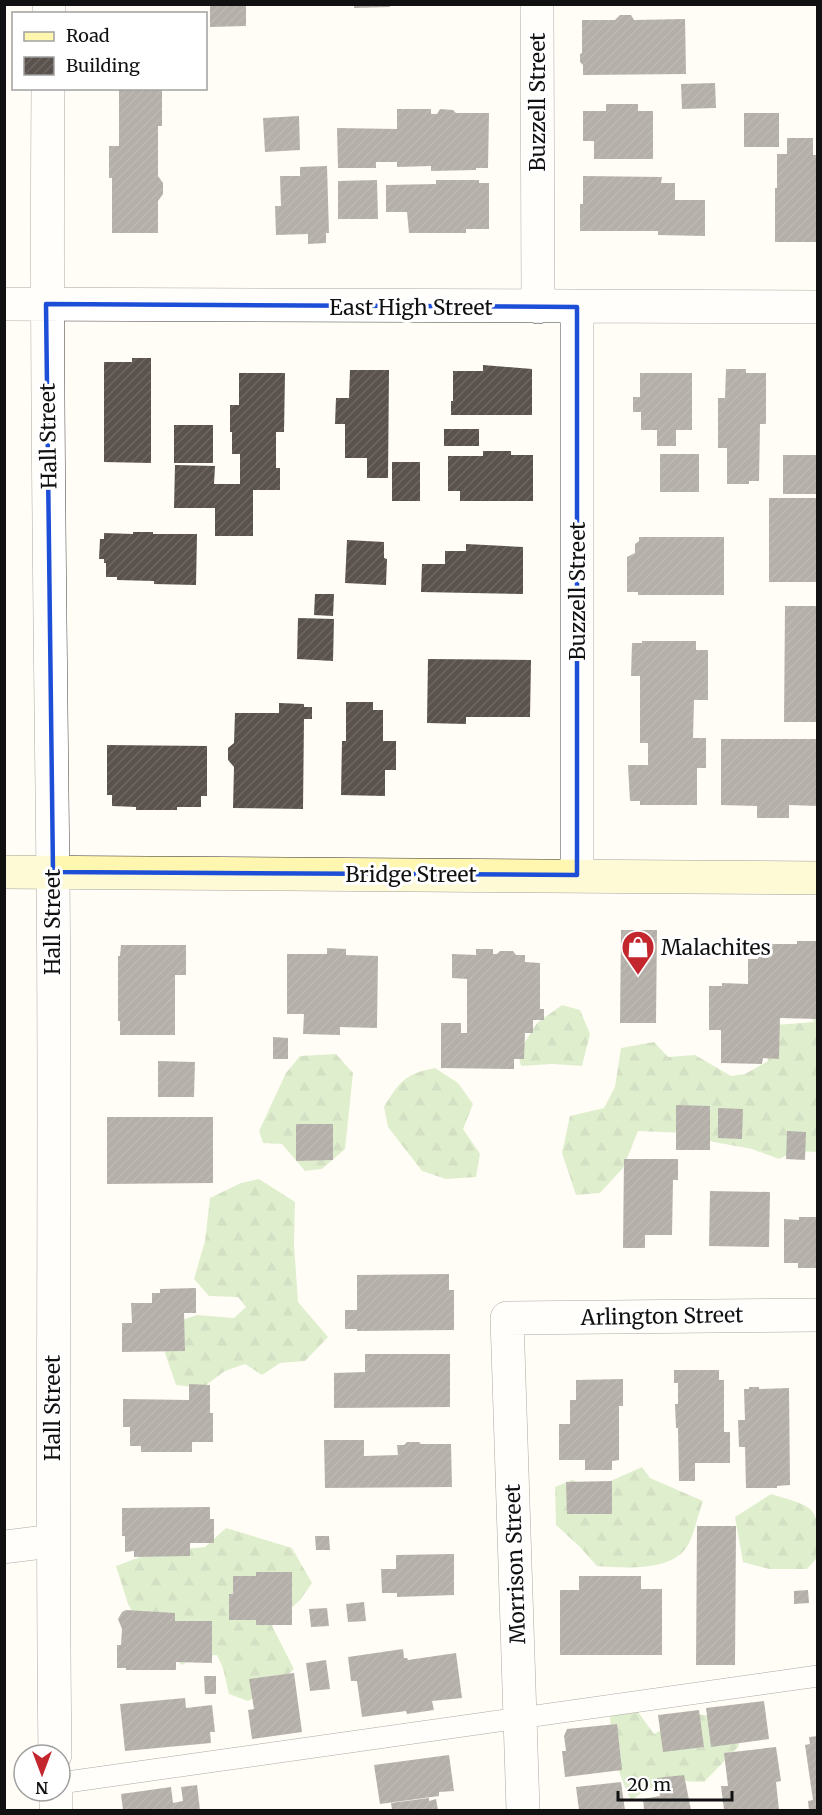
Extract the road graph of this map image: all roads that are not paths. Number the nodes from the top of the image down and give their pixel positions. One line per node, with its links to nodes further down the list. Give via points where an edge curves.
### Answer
1 (537, 4): 5 (street, Buzzell Street)
2 (48, 90): 4 (street, Hall Street)
3 (4, 304): 4 (street, East High Street)
4 (46, 304): 5 (street, East High Street); 9 (street, Hall Street)
5 (537, 307): 6 (street, East High Street)
6 (577, 307): 7 (street, East High Street); 10 (street, Buzzell Street)
7 (818, 307)
8 (4, 872): 9 (main road, Bridge Street)
9 (53, 872): 10 (main road, Bridge Street); 14 (street, Hall Street)
10 (577, 875): 11 (main road, Bridge Street)
11 (818, 878)
12 (818, 1315): 13 (street, Arlington Street)
13 (507, 1318): 17 (street, Morrison Street)
14 (52, 1541): 15 (street); 18 (street, Hall Street)
15 (4, 1547)
16 (818, 1676): 17 (lane)
17 (519, 1717): 19 (lane); 20 (street, Morrison Street)
18 (55, 1743)
19 (72, 1781)
20 (523, 1810)

